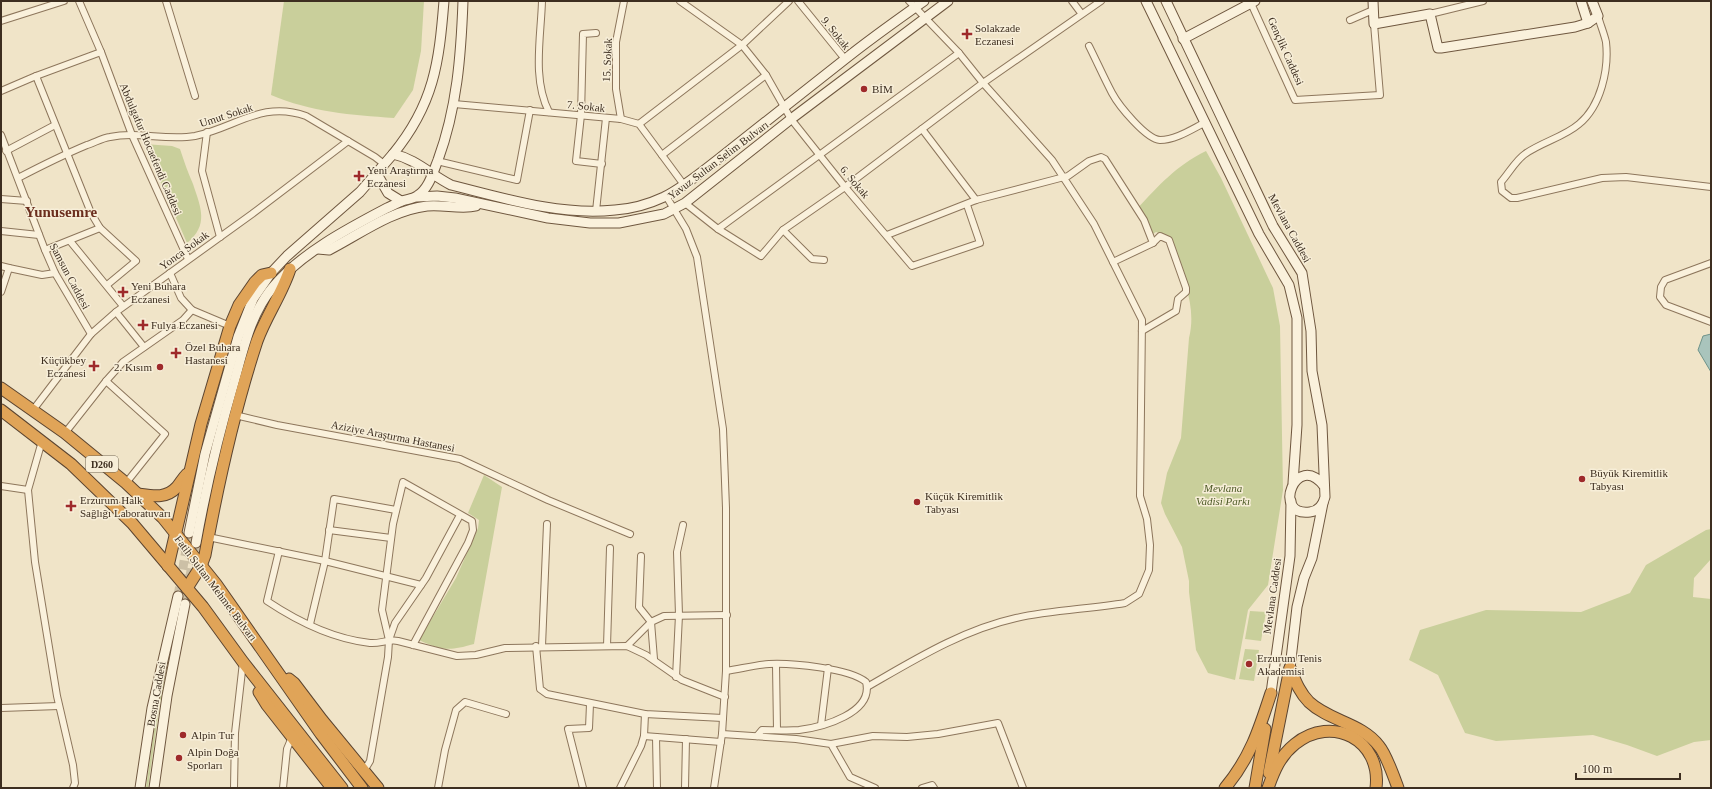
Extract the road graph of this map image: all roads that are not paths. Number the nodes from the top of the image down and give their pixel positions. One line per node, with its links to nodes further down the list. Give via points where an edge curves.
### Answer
1 (64, 1): 29 (street)
2 (79, 1): 36 (street, Abdulgafur Hocaefendi Caddesi)
3 (166, 1): 43 (street)
4 (444, 1): 62 (main road, via 439,60 434,79 412,127)
5 (463, 1): 44 (main road, via 460,61)
6 (542, 1): 47 (street, via 539,68 543,100)
7 (624, 1): 50 (street, 15. Sokak, via 616,42 616,89)
8 (680, 1): 34 (street, 6. Sokak)
9 (789, 1): 34 (street)
10 (798, 1): 38 (street, 9. Sokak)
11 (924, 1): 21 (main road, Yavuz Sultan Selim Bulvarı)
12 (948, 1): 27 (main road, Yavuz Sultan Selim Bulvarı)
13 (1072, 1): 24 (street)
14 (1101, 1): 24 (street)
15 (1146, 1): 52 (main road)
16 (1166, 1): 33 (main road, Mevlana Caddesi)
17 (1483, 1): 22 (street)
18 (1580, 1): 30 (main road)
19 (1592, 1): 26 (main road)
20 (1252, 2): 31 (street, Gençlik Caddesi, via 1295,100 1380,95); 33 (main road)
21 (912, 4): 27 (street); 38 (main road, Yavuz Sultan Selim Bulvarı)
22 (1460, 4): 25 (street)
23 (1373, 6): 28 (street); 31 (main road, Gençlik Caddesi)
24 (1082, 13): 41 (street)
25 (1430, 14): 30 (main road, via 1438,48 1560,30); 31 (main road)
26 (1598, 16): 30 (main road); 74 (street, via 1605,40 1607,60 1600,91 1592,108 1572,129 1524,154 1502,182 1502,191 1510,198 1517,198 1602,178 1626,177)
27 (924, 18): 37 (street); 51 (main road, Yavuz Sultan Selim Bulvarı)
28 (1350, 20)
29 (1, 21)
30 (1588, 22)
31 (1374, 24)
32 (596, 33): 48 (street, via 583,34)
33 (1183, 39): 86 (main road, Mevlana Caddesi)
34 (742, 46): 39 (street, 6. Sokak); 53 (street)
35 (1089, 46): 52 (street, via 1113,95 1149,136 1159,140 1167,139)
36 (101, 52): 40 (street); 58 (street, Abdulgafur Hocaefendi Caddesi)
37 (959, 53): 41 (street); 63 (street)
38 (845, 59): 45 (main road, Yavuz Sultan Selim Bulvarı)
39 (766, 75): 45 (street, 6. Sokak); 64 (street)
40 (36, 76): 42 (street); 54 (street)
41 (983, 83): 55 (street); 70 (street, via 1052,160)
42 (1, 92)
43 (195, 96)
44 (454, 104): 46 (street, 7. Sokak); 65 (main road)
45 (786, 108): 51 (street, 6. Sokak); 72 (main road, Yavuz Sultan Selim Bulvarı)
46 (530, 110): 47 (street, 7. Sokak); 65 (street, via 517,180)
47 (549, 112): 48 (street, 7. Sokak)
48 (581, 115): 49 (street, 7. Sokak); 67 (street, via 576,161)
49 (606, 118): 50 (street, 7. Sokak); 67 (street)
50 (621, 119): 53 (street, 7. Sokak)
51 (791, 119): 63 (street, 6. Sokak); 81 (main road, Yavuz Sultan Selim Bulvarı)
52 (1206, 122): 91 (main road)
53 (639, 124): 64 (street)
54 (55, 125): 60 (street); 61 (street)
55 (922, 129): 73 (street); 78 (street)
56 (207, 132): 58 (street, Umut Sokak, via 180,137); 59 (street, Umut Sokak, via 240,119 285,110 306,116); 94 (street, via 202,171)
57 (1, 135): 60 (street, Samsun Caddesi)
58 (132, 135): 61 (street, Umut Sokak, via 108,137); 99 (street, Abdulgafur Hocaefendi Caddesi)
59 (348, 141): 66 (street, Umut Sokak); 94 (street, Yonca Sokak)
60 (5, 152): 71 (street, Samsun Caddesi)
61 (67, 154): 71 (street, Umut Sokak); 87 (street, via 91,213)
62 (393, 154): 66 (main road); 69 (main road, via 416,161)
63 (820, 154): 73 (street, 6. Sokak); 88 (street)
64 (662, 155): 72 (street)
65 (438, 161): 69 (main road)
66 (384, 164): 68 (main road)
67 (602, 164): 85 (street)
68 (377, 174): 80 (main road, via 388,193); 108 (main road, via 348,204)
69 (433, 174): 76 (main road, via 426,188); 85 (main road, Yavuz Sultan Selim Bulvarı, via 451,185 484,193 546,206)
70 (1062, 176): 78 (street); 96 (street, via 1075,172 1089,161 1101,157 1105,159 1144,220); 101 (street, via 1094,224)
71 (18, 178): 79 (street, Samsun Caddesi)
72 (684, 184): 75 (main road, Yavuz Sultan Selim Bulvarı)
73 (845, 187): 89 (street); 93 (street, 6. Sokak)
74 (1711, 187)
75 (666, 196): 84 (street); 85 (main road, Yavuz Sultan Selim Bulvarı, via 631,208)
76 (417, 197): 80 (main road); 82 (main road, Yavuz Sultan Selim Bulvarı, via 443,197)
77 (1, 199): 79 (street)
78 (976, 200): 83 (street)
79 (27, 201): 92 (street, Samsun Caddesi)
80 (401, 201): 97 (main road, via 351,227)
81 (685, 203): 84 (main road, Yavuz Sultan Selim Bulvarı); 88 (street)
82 (483, 205): 84 (main road, Yavuz Sultan Selim Bulvarı, via 548,218 604,223 648,218); 97 (main road, via 437,205 413,209 329,250)
83 (967, 205): 93 (street); 93 (street, 6. Sokak, via 980,243 912,266)
84 (674, 209): 157 (street, via 686,229 697,257 723,429)
85 (596, 211)
86 (1273, 226): 91 (main road); 130 (main road, Mevlana Caddesi, via 1302,273 1311,331 1312,371 1322,425)
87 (100, 228): 95 (street); 109 (street, via 136,261)
88 (718, 230): 89 (street, via 761,256)
89 (784, 230): 100 (street, via 812,259)
90 (1, 231): 92 (street)
91 (1259, 234): 128 (main road, via 1289,285 1297,318)
92 (38, 235): 98 (street, Samsun Caddesi)
93 (887, 236)
94 (220, 237): 99 (street, Yonca Sokak)
95 (70, 241): 98 (street); 109 (street)
96 (1153, 243): 101 (street); 116 (street, via 1160,236 1169,240 1186,292 1178,299 1176,311)
97 (318, 248): 105 (main road)
98 (45, 250): 106 (street, Samsun Caddesi)
99 (188, 259): 107 (street, Yonca Sokak)
100 (824, 260)
101 (1112, 262): 116 (street, via 1142,320)
102 (1711, 263): 114 (street, via 1665,280 1660,297 1666,305)
103 (1, 266): 104 (street)
104 (9, 268): 106 (street, via 42,275); 110 (street)
105 (290, 270): 123 (highway, via 262,328); 145 (main road, via 265,298 248,332 211,465)
106 (55, 273): 117 (street, Samsun Caddesi)
107 (170, 273): 111 (street, Yonca Sokak); 112 (street, via 181,298)
108 (271, 273): 115 (highway, via 262,275 256,282 239,305); 141 (main road, via 253,299 238,337 205,454)
109 (107, 285): 111 (street)
110 (1, 292)
111 (123, 306): 113 (street, Yonca Sokak)
112 (192, 310): 115 (street); 118 (street, via 184,320)
113 (116, 312): 117 (street, Yonca Sokak); 118 (street)
114 (1711, 322)
115 (230, 326): 126 (highway)
116 (1142, 331): 174 (street, via 1140,496 1147,519 1150,545 1149,570 1138,594 1125,603 1016,618 969,633)
117 (91, 334): 122 (street, Yonca Sokak)
118 (144, 347): 119 (street, via 123,362)
119 (106, 381): 124 (street); 127 (street, via 165,434)
120 (1, 388): 122 (highway, Fatih Sultan Mehmet Bulvarı / D260)
121 (1, 410): 125 (highway, Fatih Sultan Mehmet Bulvarı / D260)
122 (33, 410): 124 (highway, Fatih Sultan Mehmet Bulvarı / D260)
123 (235, 415): 142 (street, Aziziye Araştırma Hastanesi, via 460,459); 143 (highway, via 218,482)
124 (65, 433): 127 (highway, Fatih Sultan Mehmet Bulvarı / D260)
125 (42, 440): 131 (street); 150 (highway, Fatih Sultan Mehmet Bulvarı / D260, via 113,503)
126 (189, 472): 132 (highway, via 173,491 167,494); 140 (highway)
127 (126, 483): 132 (highway, Fatih Sultan Mehmet Bulvarı / D260)
128 (1294, 483): 130 (main road, via 1309,476); 133 (main road, via 1289,494)
129 (1, 486): 131 (street)
130 (1324, 486): 134 (main road)
131 (28, 490): 178 (street, via 35,562)
132 (138, 494): 140 (highway, Fatih Sultan Mehmet Bulvarı / D260)
133 (1291, 501): 134 (main road, via 1297,509 1309,512); 175 (main road, Mevlana Caddesi, via 1290,556)
134 (1323, 503): 170 (main road, via 1314,551 1297,607)
135 (396, 510): 136 (street, via 403,482); 139 (street, via 334,499); 144 (street)
136 (460, 515): 153 (street); 162 (street, via 472,522 473,530 453,573)
137 (547, 524): 163 (street)
138 (683, 526): 158 (street, via 677,552)
139 (329, 530): 144 (street); 149 (street)
140 (175, 533): 150 (highway); 151 (highway, Fatih Sultan Mehmet Bulvarı / D260)
141 (189, 533)
142 (630, 534)
143 (208, 537): 147 (street); 151 (highway)
144 (391, 538): 152 (street)
145 (196, 543)
146 (610, 548): 164 (street)
147 (279, 551): 149 (street); 160 (street, via 267,601 288,615)
148 (641, 556): 159 (street, via 639,608)
149 (325, 561): 152 (street); 160 (street)
150 (168, 566): 154 (highway, Fatih Sultan Mehmet Bulvarı / D260)
151 (201, 566): 154 (highway); 171 (highway, Fatih Sultan Mehmet Bulvarı / D260)
152 (387, 575): 153 (street); 161 (street, via 382,610)
153 (421, 585): 161 (street, via 395,624)
154 (187, 588): 167 (highway, Fatih Sultan Mehmet Bulvarı / D260, via 204,607)
155 (178, 596): 195 (main road, via 152,708)
156 (186, 604): 196 (main road, Bosna Caddesi, via 167,696)
157 (727, 615): 158 (street); 172 (street)
158 (679, 616): 159 (street, via 664,616); 173 (street)
159 (651, 622): 165 (street); 166 (street)
160 (310, 624): 161 (street, via 366,642 380,643)
161 (389, 640): 162 (street); 193 (street, via 370,762)
162 (413, 645): 163 (street, via 457,656 476,655 506,648)
163 (539, 646): 164 (street); 177 (street, via 540,688 547,694)
164 (607, 646): 165 (street)
165 (627, 646): 166 (street)
166 (654, 660): 173 (street)
167 (244, 663): 188 (highway, via 267,705); 197 (street, via 235,733); 200 (highway, Fatih Sultan Mehmet Bulvarı / D260)
168 (776, 665): 169 (street); 172 (street); 184 (street)
169 (828, 668): 174 (street, via 861,678); 183 (street)
170 (1290, 668): 215 (highway); 217 (highway, via 1300,691 1310,703 1370,736 1380,746)
171 (275, 669): 193 (highway, via 294,683); 201 (highway, Fatih Sultan Mehmet Bulvarı / D260)
172 (726, 672): 176 (street)
173 (676, 677): 176 (street)
174 (867, 687): 183 (street, via 864,699 855,710 845,717)
175 (1271, 693): 213 (highway, via 1256,740 1244,764); 214 (highway)
176 (725, 697): 182 (street)
177 (590, 704): 181 (street); 204 (street, via 589,728 568,729)
178 (59, 706): 179 (street); 194 (street, via 73,765 76,783)
179 (1, 708)
180 (506, 714): 203 (street, via 465,702 456,710)
181 (645, 714): 182 (street); 186 (street)
182 (723, 718): 185 (street)
183 (821, 725): 184 (street, via 799,730)
184 (777, 730): 187 (street, via 762,730)
185 (722, 734): 187 (street); 191 (street)
186 (644, 736): 189 (street); 205 (street)
187 (757, 736): 192 (street)
188 (292, 737): 198 (street, via 287,749); 199 (highway)
189 (656, 737): 190 (street); 206 (street)
190 (686, 739): 191 (street); 207 (street)
191 (721, 742): 208 (street)
192 (831, 744): 209 (street, via 850,777); 212 (street, via 873,736 907,737 938,734 998,723)
193 (364, 771): 202 (highway)
194 (73, 788)
195 (140, 788)
196 (154, 788)
197 (234, 788)
198 (283, 788)
199 (332, 788)
200 (342, 788)
201 (362, 788)
202 (378, 788)
203 (438, 788)
204 (583, 788)
205 (620, 788)
206 (657, 788)
207 (685, 788)
208 (714, 788)
209 (875, 788)
210 (922, 788): 211 (street, via 932,785)
211 (934, 788)
212 (1023, 788)
213 (1225, 788)
214 (1256, 788)
215 (1267, 788): 216 (highway, via 1282,757 1295,744 1321,731 1352,736 1370,752 1378,775)
216 (1376, 788)
217 (1398, 788)

